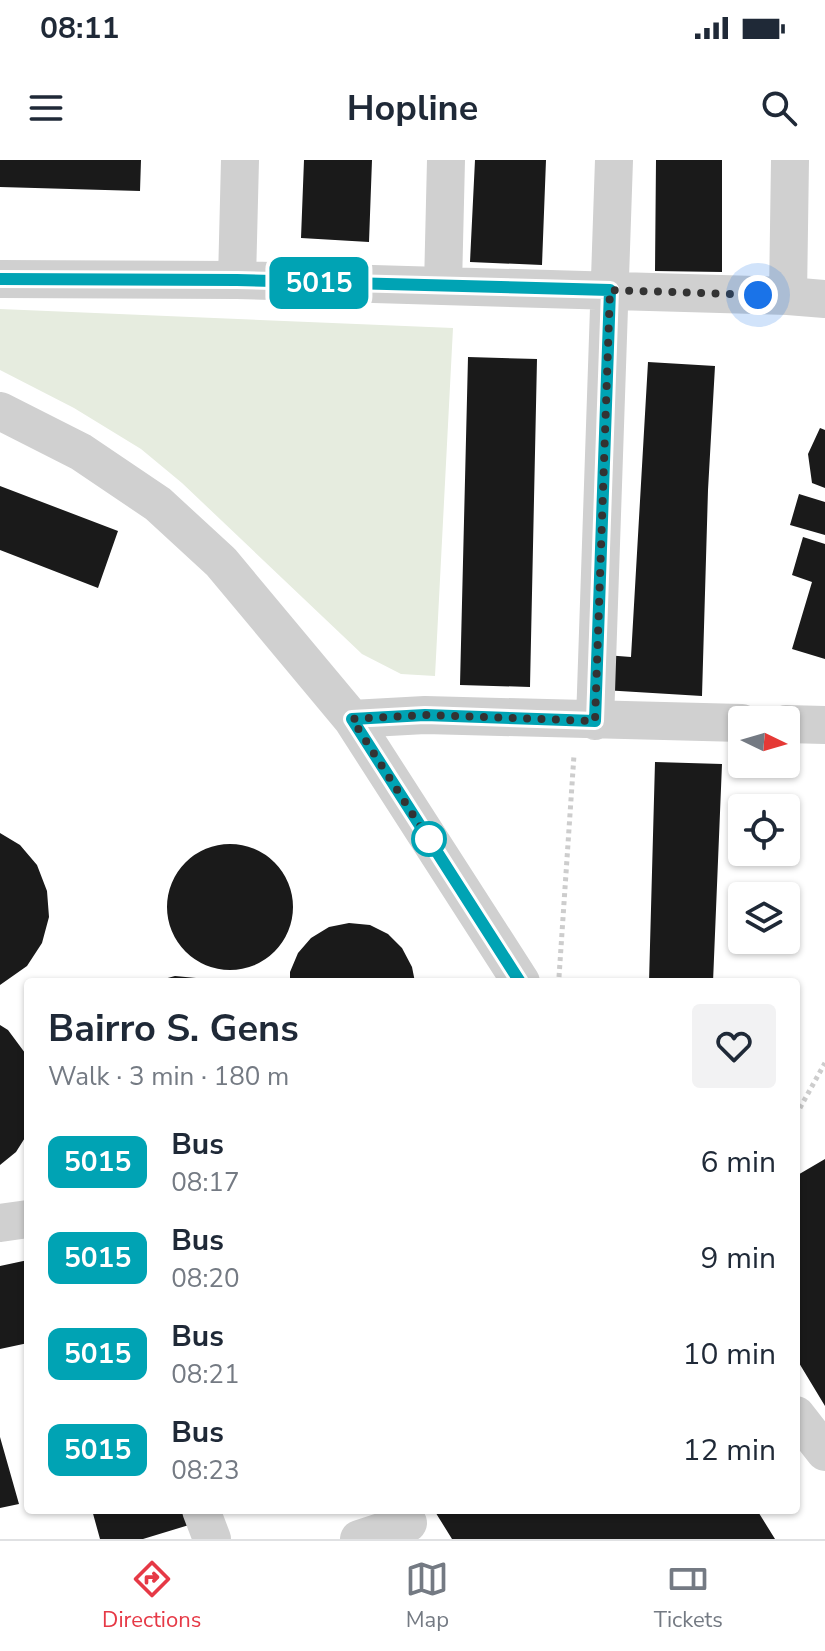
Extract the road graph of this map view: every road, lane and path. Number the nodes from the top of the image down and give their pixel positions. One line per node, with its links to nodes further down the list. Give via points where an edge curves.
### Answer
1 (240, 160): 6 (street)
2 (446, 160): 7 (street)
3 (614, 160): 8 (street)
4 (790, 160): 9 (street)
5 (0, 279): 6 (street)
6 (237, 280): 7 (street)
7 (443, 286): 8 (street)
8 (610, 290): 9 (street); 12 (street)
9 (806, 298)
10 (0, 411): 11 (street, via 81,452 158,504 221,562)
11 (352, 719): 12 (street, via 425,715); 16 (street)
12 (585, 720): 13 (street); 17 (path)
13 (728, 723)
14 (800, 724): 15 (street)
15 (825, 725)
16 (518, 978)
17 (559, 978)
18 (825, 1063): 19 (path)
19 (800, 1108)
20 (24, 1220): 21 (street)
21 (0, 1223)
22 (800, 1420): 23 (street)
23 (825, 1452)
24 (203, 1514): 26 (street)
25 (403, 1514): 27 (street, via 408,1523)
26 (212, 1539)
27 (359, 1539)

